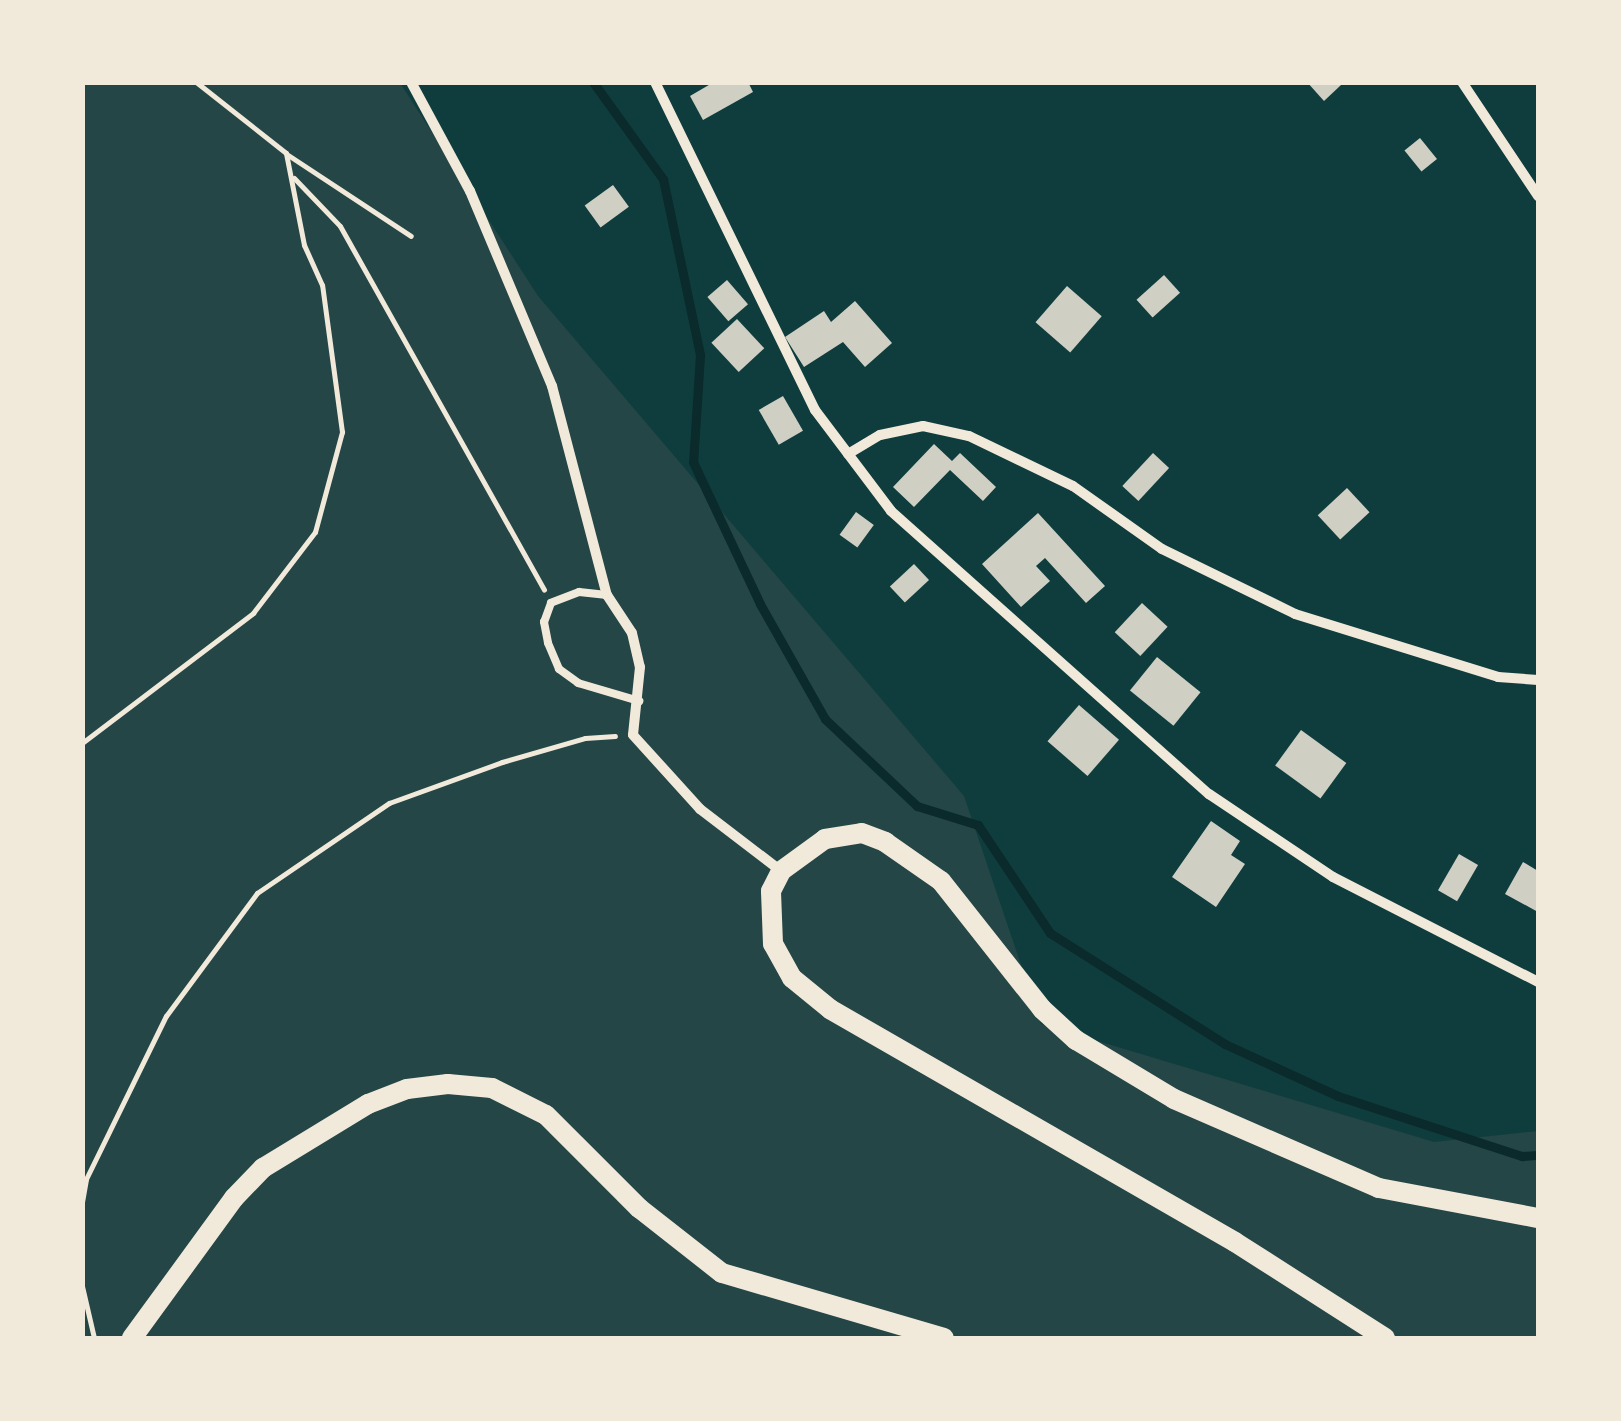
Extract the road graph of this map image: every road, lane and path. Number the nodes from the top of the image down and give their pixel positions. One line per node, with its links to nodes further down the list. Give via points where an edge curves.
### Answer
1 (196, 82): 5 (path)
2 (411, 82): 10 (street, via 470,191 552,386)
3 (655, 82): 9 (street, via 815,410)
4 (1462, 82): 7 (street)
5 (286, 154): 6 (path); 8 (path)
6 (292, 176): 11 (path, via 340,226); 15 (path, via 304,245 322,286 342,432 315,532 253,612)
7 (1538, 196)
8 (411, 236)
9 (848, 454): 12 (street, via 880,435 923,426 969,436 1072,486 1162,548 1294,614 1498,677); 17 (street, via 890,511 1209,794 1332,877)
10 (607, 595): 11 (lane, via 579,592); 13 (street, via 632,633)
11 (551, 603): 13 (lane, via 544,622 559,670 578,683)
12 (1538, 680)
13 (639, 701): 14 (street)
14 (634, 736): 16 (street, via 700,810); 18 (path, via 585,738 389,804 257,893 166,1016 86,1179)
15 (82, 744)
16 (781, 871): 19 (main road, via 825,839 862,833 885,842 940,881 1042,1010 1076,1040 1174,1099 1379,1188); 24 (main road, via 771,890 772,944 792,978 830,1009 1235,1242)
17 (1538, 982)
18 (82, 1202)
19 (1538, 1218)
20 (82, 1286): 21 (path)
21 (94, 1338)
22 (132, 1338): 23 (main road, via 263,1168 368,1104 406,1089 448,1084 492,1088 546,1115 639,1208 722,1272)
23 (944, 1338)
24 (1385, 1338)

